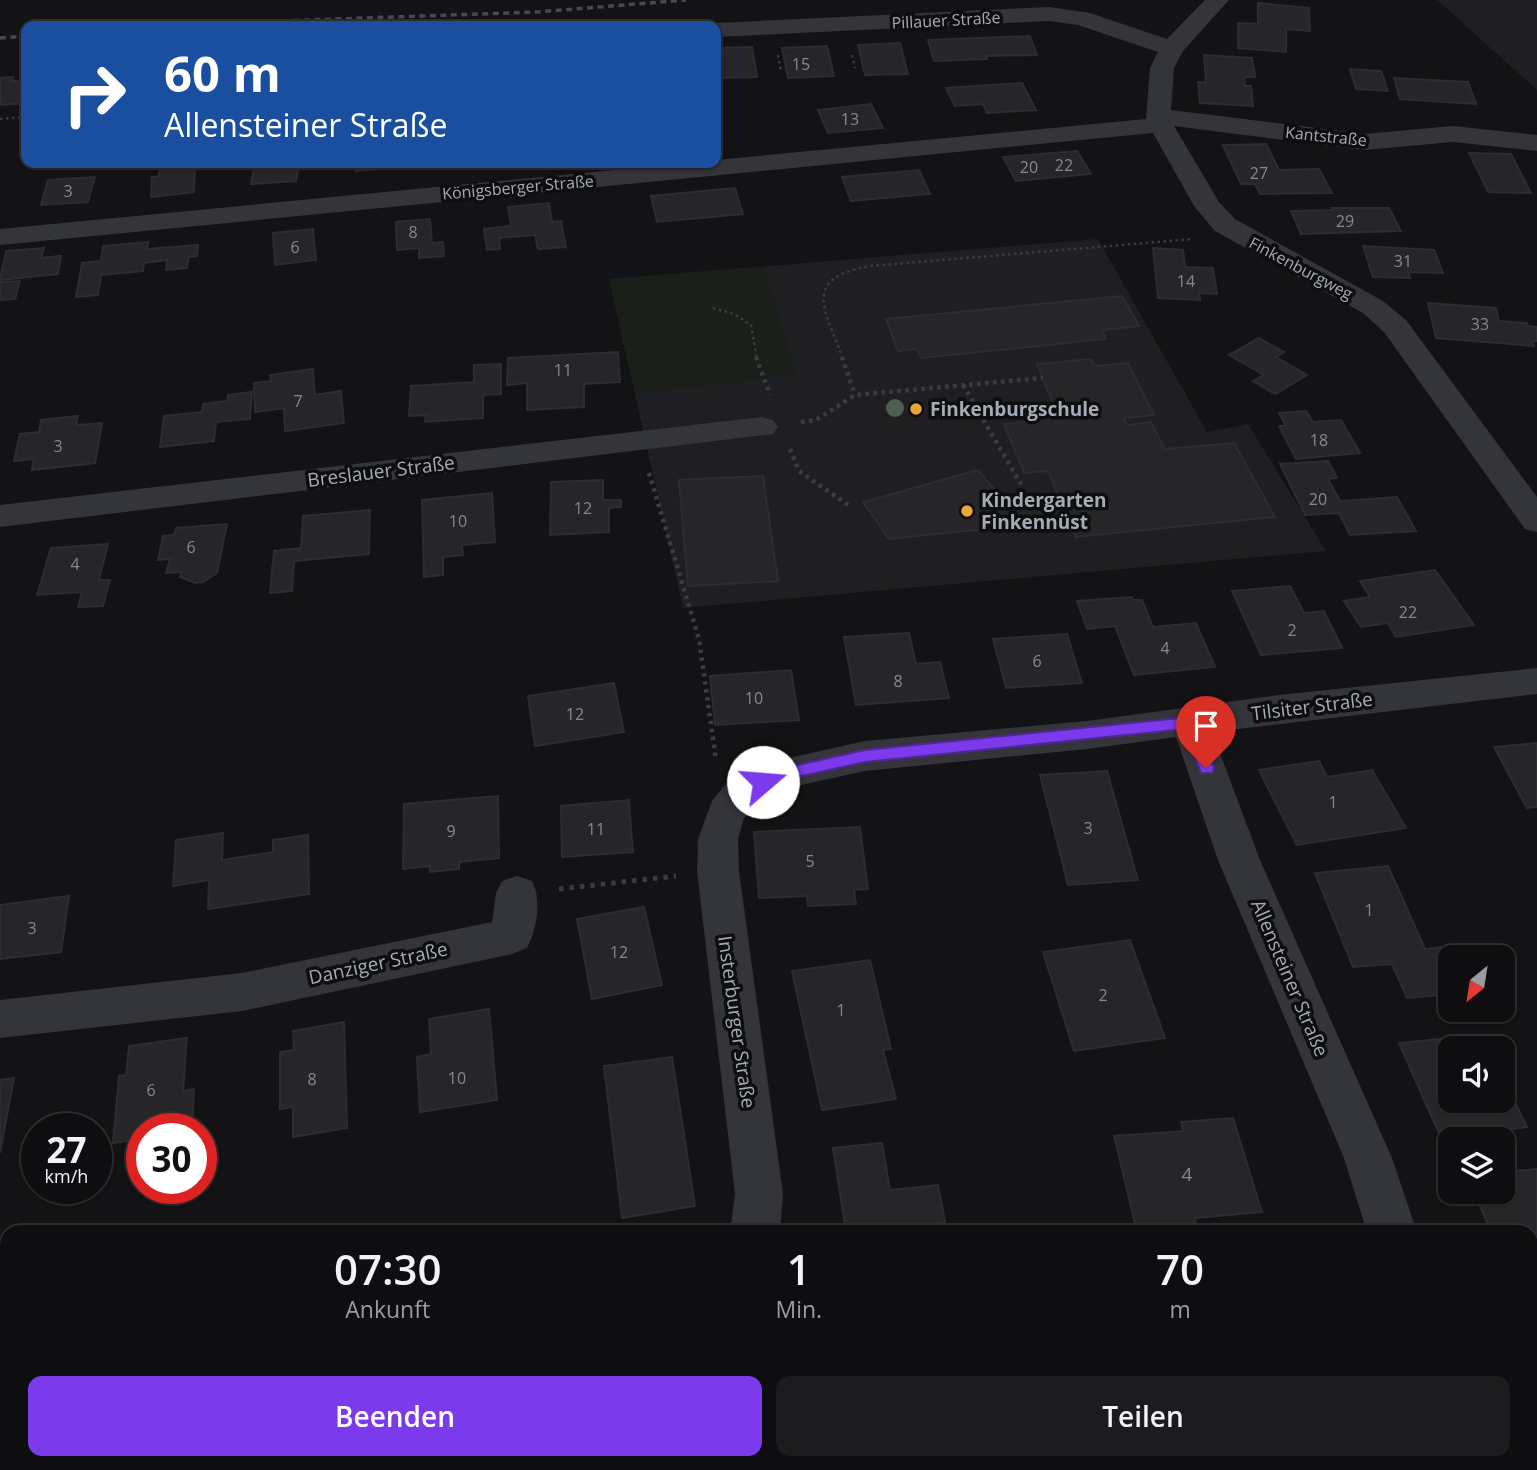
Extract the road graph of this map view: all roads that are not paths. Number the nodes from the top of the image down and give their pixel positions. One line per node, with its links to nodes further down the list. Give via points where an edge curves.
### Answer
1 (1218, 0): 3 (street)
2 (721, 30): 3 (street, Pillauer Straße, via 1049,14 1082,18)
3 (1172, 49): 4 (street, via 1162,68)
4 (1159, 120): 5 (street, Kantstraße, via 1364,142 1453,134); 6 (street, Königsberger Straße); 11 (street, Finkenburgweg, via 1208,206 1225,225 1373,307 1395,326)
5 (1537, 143)
6 (721, 164)
7 (684, 168): 8 (street, Königsberger Straße)
8 (0, 237)
9 (762, 427): 10 (street, Breslauer Straße)
10 (0, 516)
11 (1537, 521)
12 (1537, 681): 13 (street, Tilsiter Straße)
13 (1190, 723): 14 (street, Tilsiter Straße, via 865,756 780,775 745,789); 18 (street, Allensteiner Straße, via 1239,860 1368,1158)
14 (726, 812): 17 (street, Insterburger Straße, via 718,839 718,871 759,1194)
15 (517, 893): 16 (street, Danziger Straße, via 512,936 242,992)
16 (0, 1019)
17 (756, 1225)
18 (1390, 1225)

